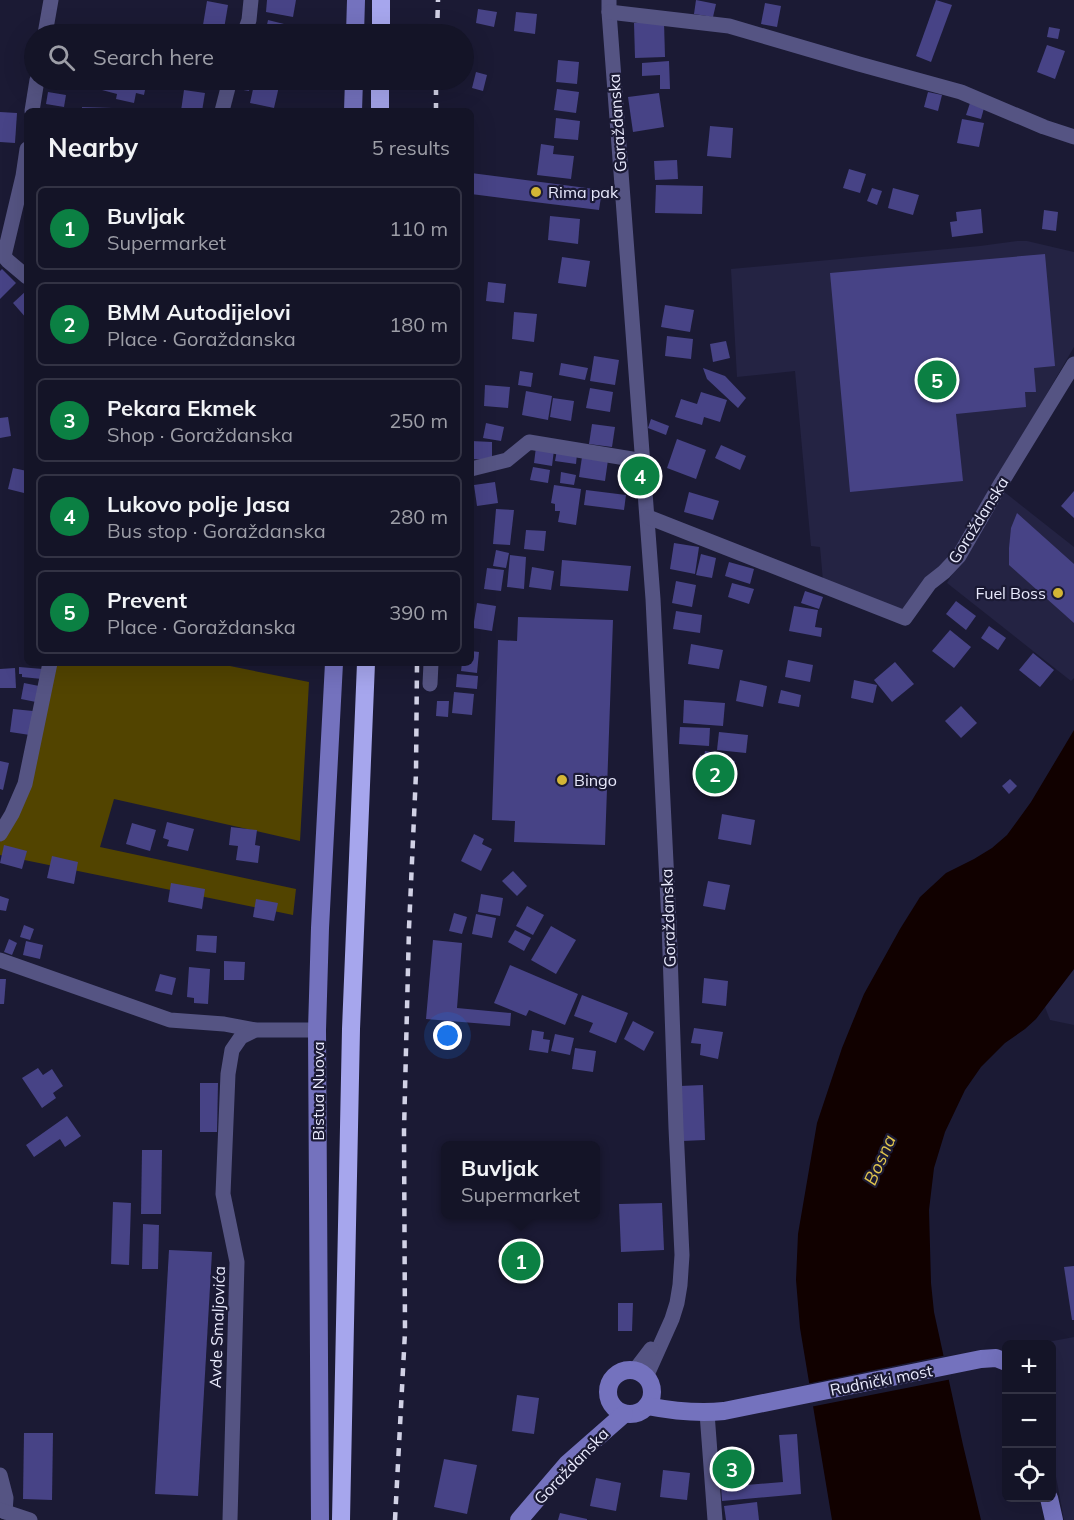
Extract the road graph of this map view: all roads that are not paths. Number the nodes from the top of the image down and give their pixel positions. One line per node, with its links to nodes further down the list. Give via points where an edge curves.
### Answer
1 (51, 0): 6 (street)
2 (251, 0): 7 (street)
3 (356, 0): 8 (street)
4 (381, 0): 9 (highway)
5 (609, 6): 18 (street, via 729,26 961,92); 23 (street, Goraždanska)
6 (47, 24)
7 (248, 24)
8 (355, 24)
9 (381, 24)
10 (36, 90): 14 (street)
11 (227, 90): 15 (street)
12 (354, 90): 16 (street)
13 (380, 90): 17 (highway)
14 (33, 108)
15 (223, 108)
16 (353, 108)
17 (380, 108)
18 (1074, 137)
19 (24, 169): 20 (street)
20 (2, 254): 21 (street)
21 (24, 274)
22 (1074, 364): 25 (street, Goraždanska, via 958,556 930,583 905,618)
23 (644, 461): 24 (street, via 529,442 507,460); 25 (street, Goraždanska)
24 (474, 468)
25 (648, 517): 36 (street, Goraždanska, via 682,1255 677,1303)
26 (49, 666): 31 (street, via 25,784)
27 (334, 666): 34 (street, Bistua Nuova)
28 (366, 666): 45 (highway, via 351,1029)
29 (431, 666): 30 (street)
30 (430, 684)
31 (0, 834)
32 (0, 960): 33 (street, via 170,1020)
33 (255, 1030): 34 (street); 43 (street, Avde Smaljovića, via 241,1037 232,1050 228,1074 223,1194 237,1262)
34 (317, 1030): 44 (street, Bistua Nuova)
35 (1002, 1360): 38 (street, Rudnički most, via 981,1359)
36 (645, 1387): 37 (street, via 635,1414); 37 (street, via 621,1371 608,1388); 38 (street)
37 (617, 1408): 46 (street, Goraždanska)
38 (707, 1413): 47 (street)
39 (0, 1475): 41 (street, via 6,1498)
40 (1050, 1502): 48 (street)
41 (3, 1511): 42 (street)
42 (30, 1520)
43 (230, 1520)
44 (320, 1520)
45 (341, 1520)
46 (519, 1520)
47 (715, 1520)
48 (1054, 1520)

